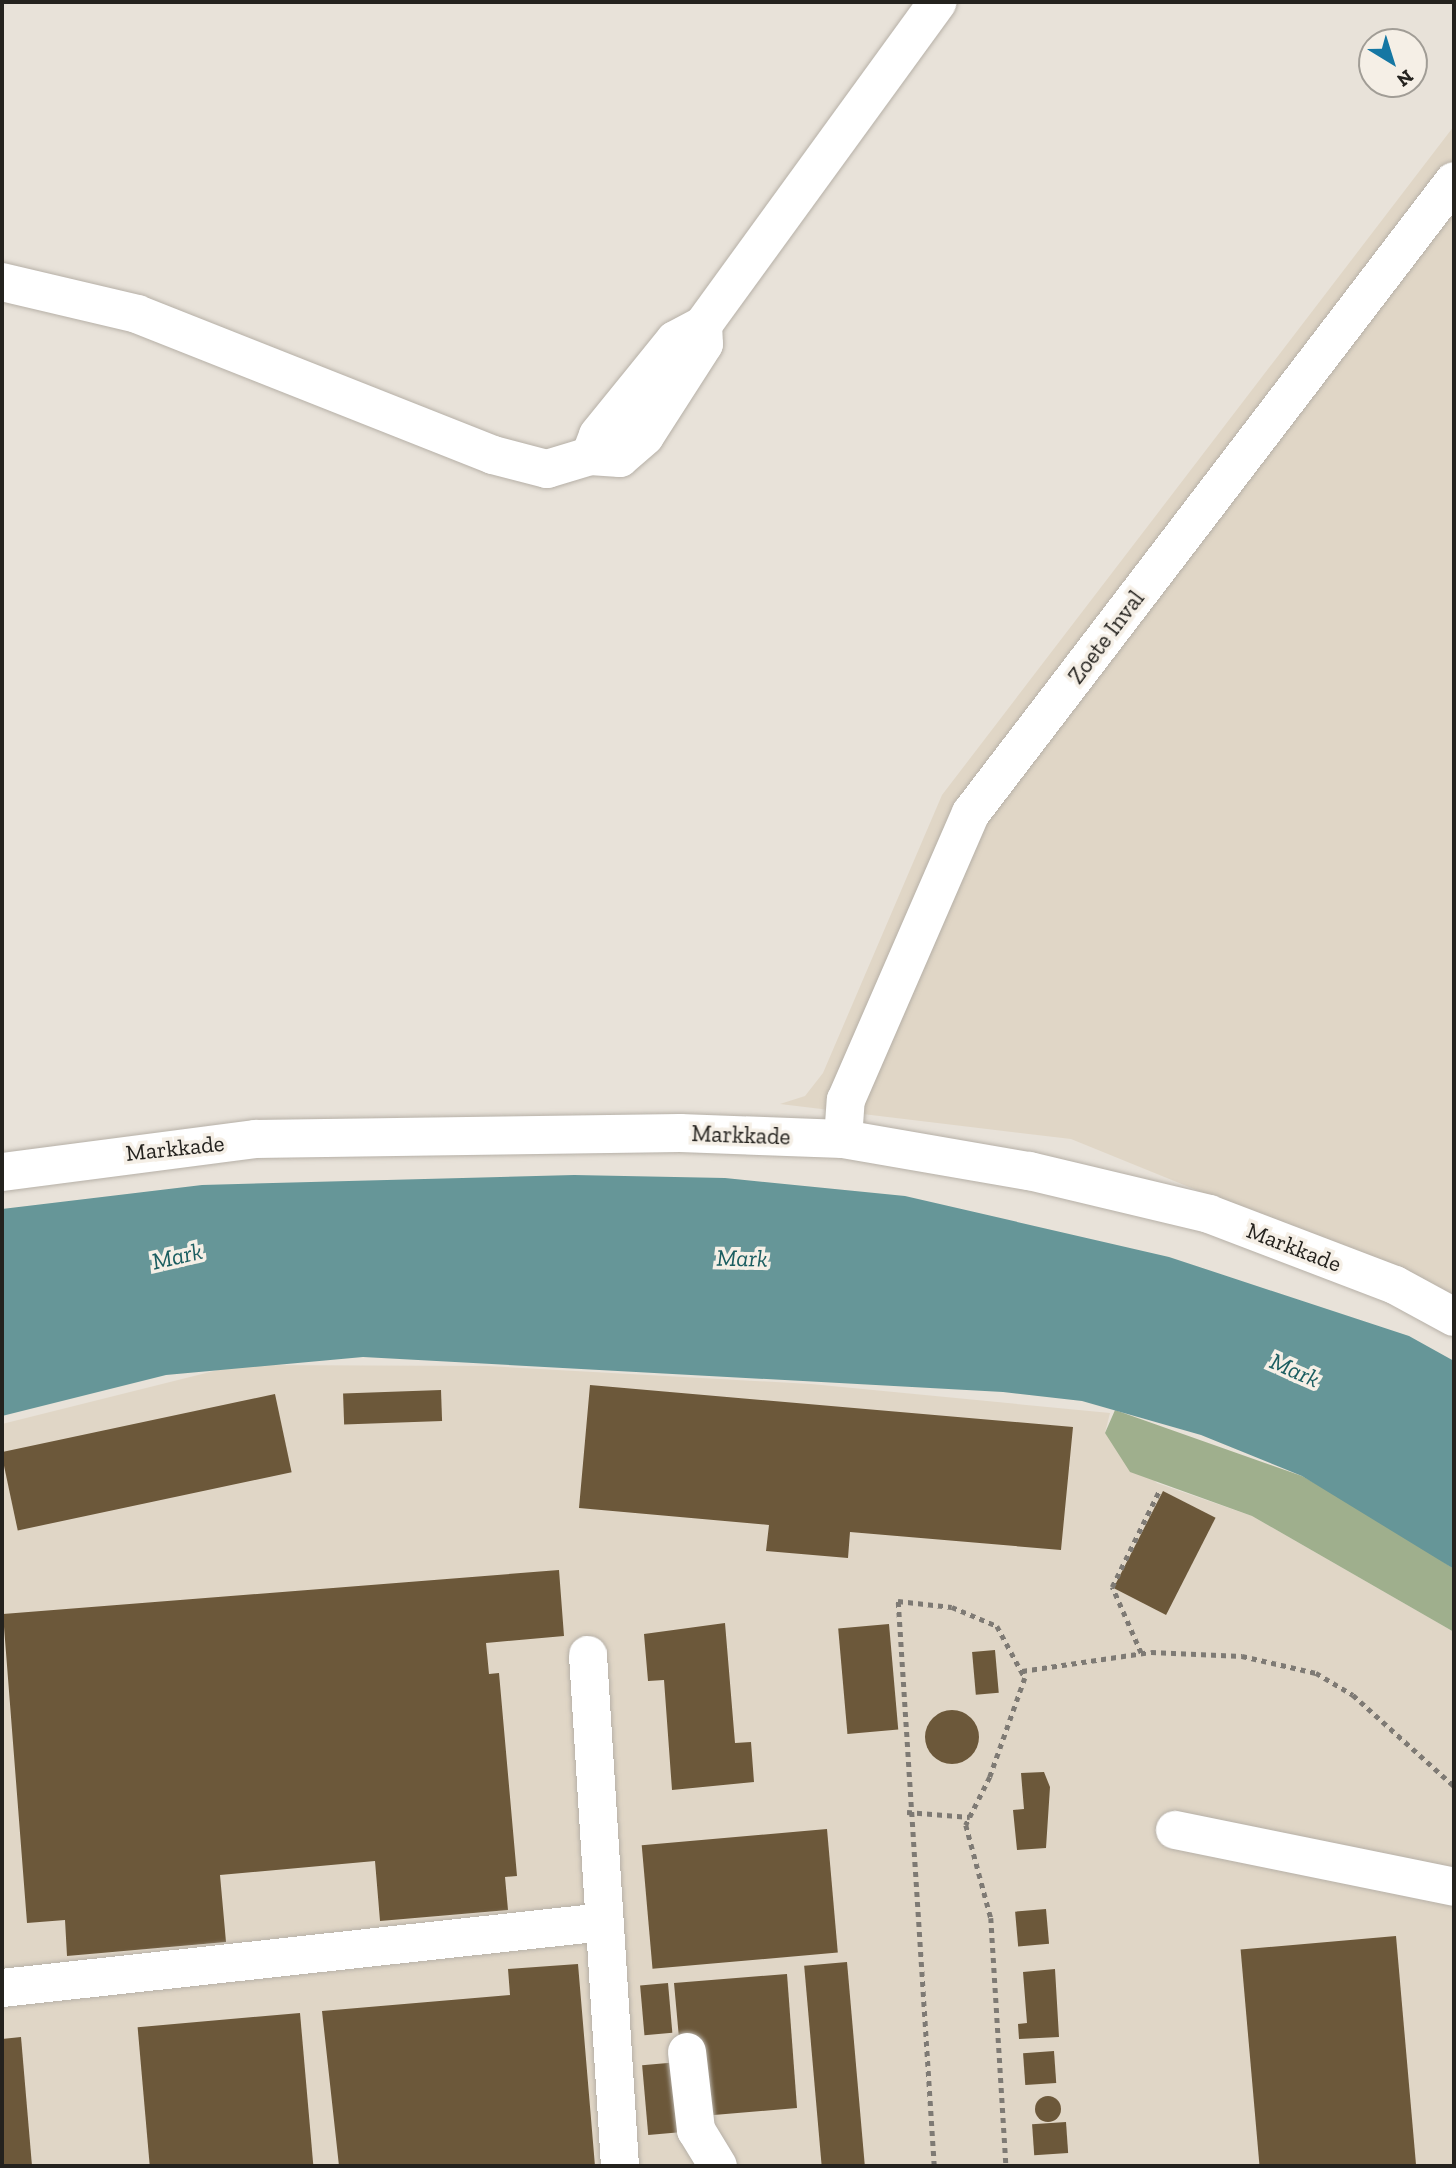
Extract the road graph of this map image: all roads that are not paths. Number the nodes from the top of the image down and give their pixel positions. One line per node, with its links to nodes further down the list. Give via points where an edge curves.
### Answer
1 (938, 2): 3 (street, via 703,325 675,340 598,435 590,456 547,469 493,455 137,314)
2 (1454, 181): 4 (street, Zoete Inval, via 971,813 846,1100)
3 (2, 282)
4 (843, 1139): 5 (street, Markkade, via 667,1133 255,1139); 6 (street, Markkade, via 1029,1171 1209,1214 1395,1285)
5 (2, 1172)
6 (1454, 1317)
7 (588, 1655): 10 (street)
8 (1175, 1830): 9 (street)
9 (1454, 1887)
10 (604, 1922): 11 (street); 13 (street)
11 (2, 1988)
12 (687, 2052): 14 (street, via 696,2130)
13 (620, 2166)
14 (718, 2166)

